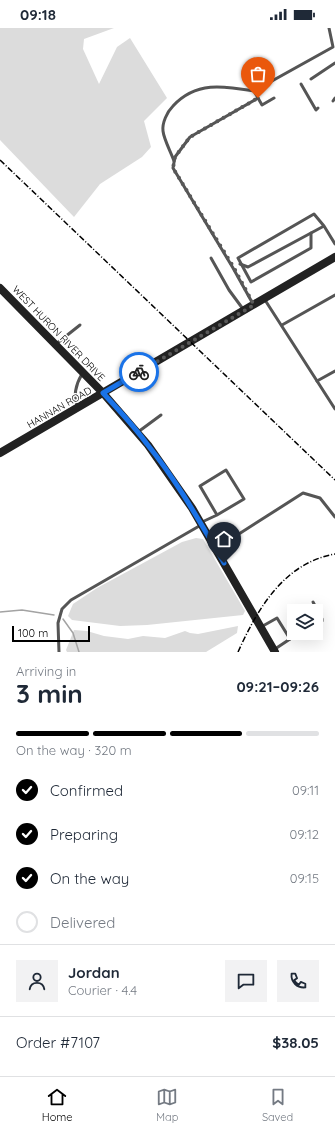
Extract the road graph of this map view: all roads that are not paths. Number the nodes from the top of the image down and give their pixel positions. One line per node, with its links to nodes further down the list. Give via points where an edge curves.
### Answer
1 (329, 28): 5 (lane, via 333,47)
2 (335, 63): 3 (lane)
3 (311, 79)
4 (301, 84): 8 (lane, via 316,110)
5 (254, 91): 6 (lane); 9 (lane, via 213,87 197,89 179,99 165,119 163,131)
6 (258, 98): 7 (lane, via 262,105); 9 (lane, via 190,137)
7 (274, 98)
8 (318, 108)
9 (174, 162): 16 (lane, via 173,168)
10 (324, 226): 11 (lane); 12 (lane); 15 (lane, via 314,214 238,258)
11 (311, 233): 15 (lane, via 248,267); 15 (lane, via 311,248 251,282)
12 (335, 244)
13 (335, 257): 19 (main road, HANNAN ROAD)
14 (210, 258): 21 (lane)
15 (240, 264): 16 (lane)
16 (234, 268): 20 (lane)
17 (0, 288): 24 (main road, WEST HURON RIVER DRIVE)
18 (335, 294): 23 (lane)
19 (264, 298): 20 (main road, HANNAN ROAD); 23 (lane)
20 (254, 305): 21 (main road, HANNAN ROAD)
21 (244, 310): 28 (main road, HANNAN ROAD)
22 (80, 324): 24 (lane)
23 (282, 325): 27 (lane)
24 (56, 344): 26 (main road, WEST HURON RIVER DRIVE)
25 (335, 371): 27 (lane)
26 (83, 372): 28 (main road, WEST HURON RIVER DRIVE); 29 (lane, via 77,384)
27 (317, 381): 30 (lane)
28 (103, 393): 29 (main road, HANNAN ROAD); 32 (main road, WEST HURON RIVER DRIVE)
29 (77, 408): 33 (main road, HANNAN ROAD)
30 (335, 409)
31 (161, 415): 32 (lane)
32 (138, 432): 36 (main road, WEST HURON RIVER DRIVE)
33 (0, 453)
34 (217, 515): 34 (lane, via 244,499 226,470 200,486); 36 (lane)
35 (335, 517): 37 (lane, via 320,498 303,493)
36 (201, 524): 37 (main road, WEST HURON RIVER DRIVE); 42 (lane, via 71,600 62,608 58,624)
37 (216, 549): 38 (main road, WEST HURON RIVER DRIVE)
38 (261, 627): 39 (lane, via 277,618); 41 (main road, WEST HURON RIVER DRIVE)
39 (287, 635)
40 (290, 640): 41 (lane)
41 (275, 651)
42 (60, 652)

